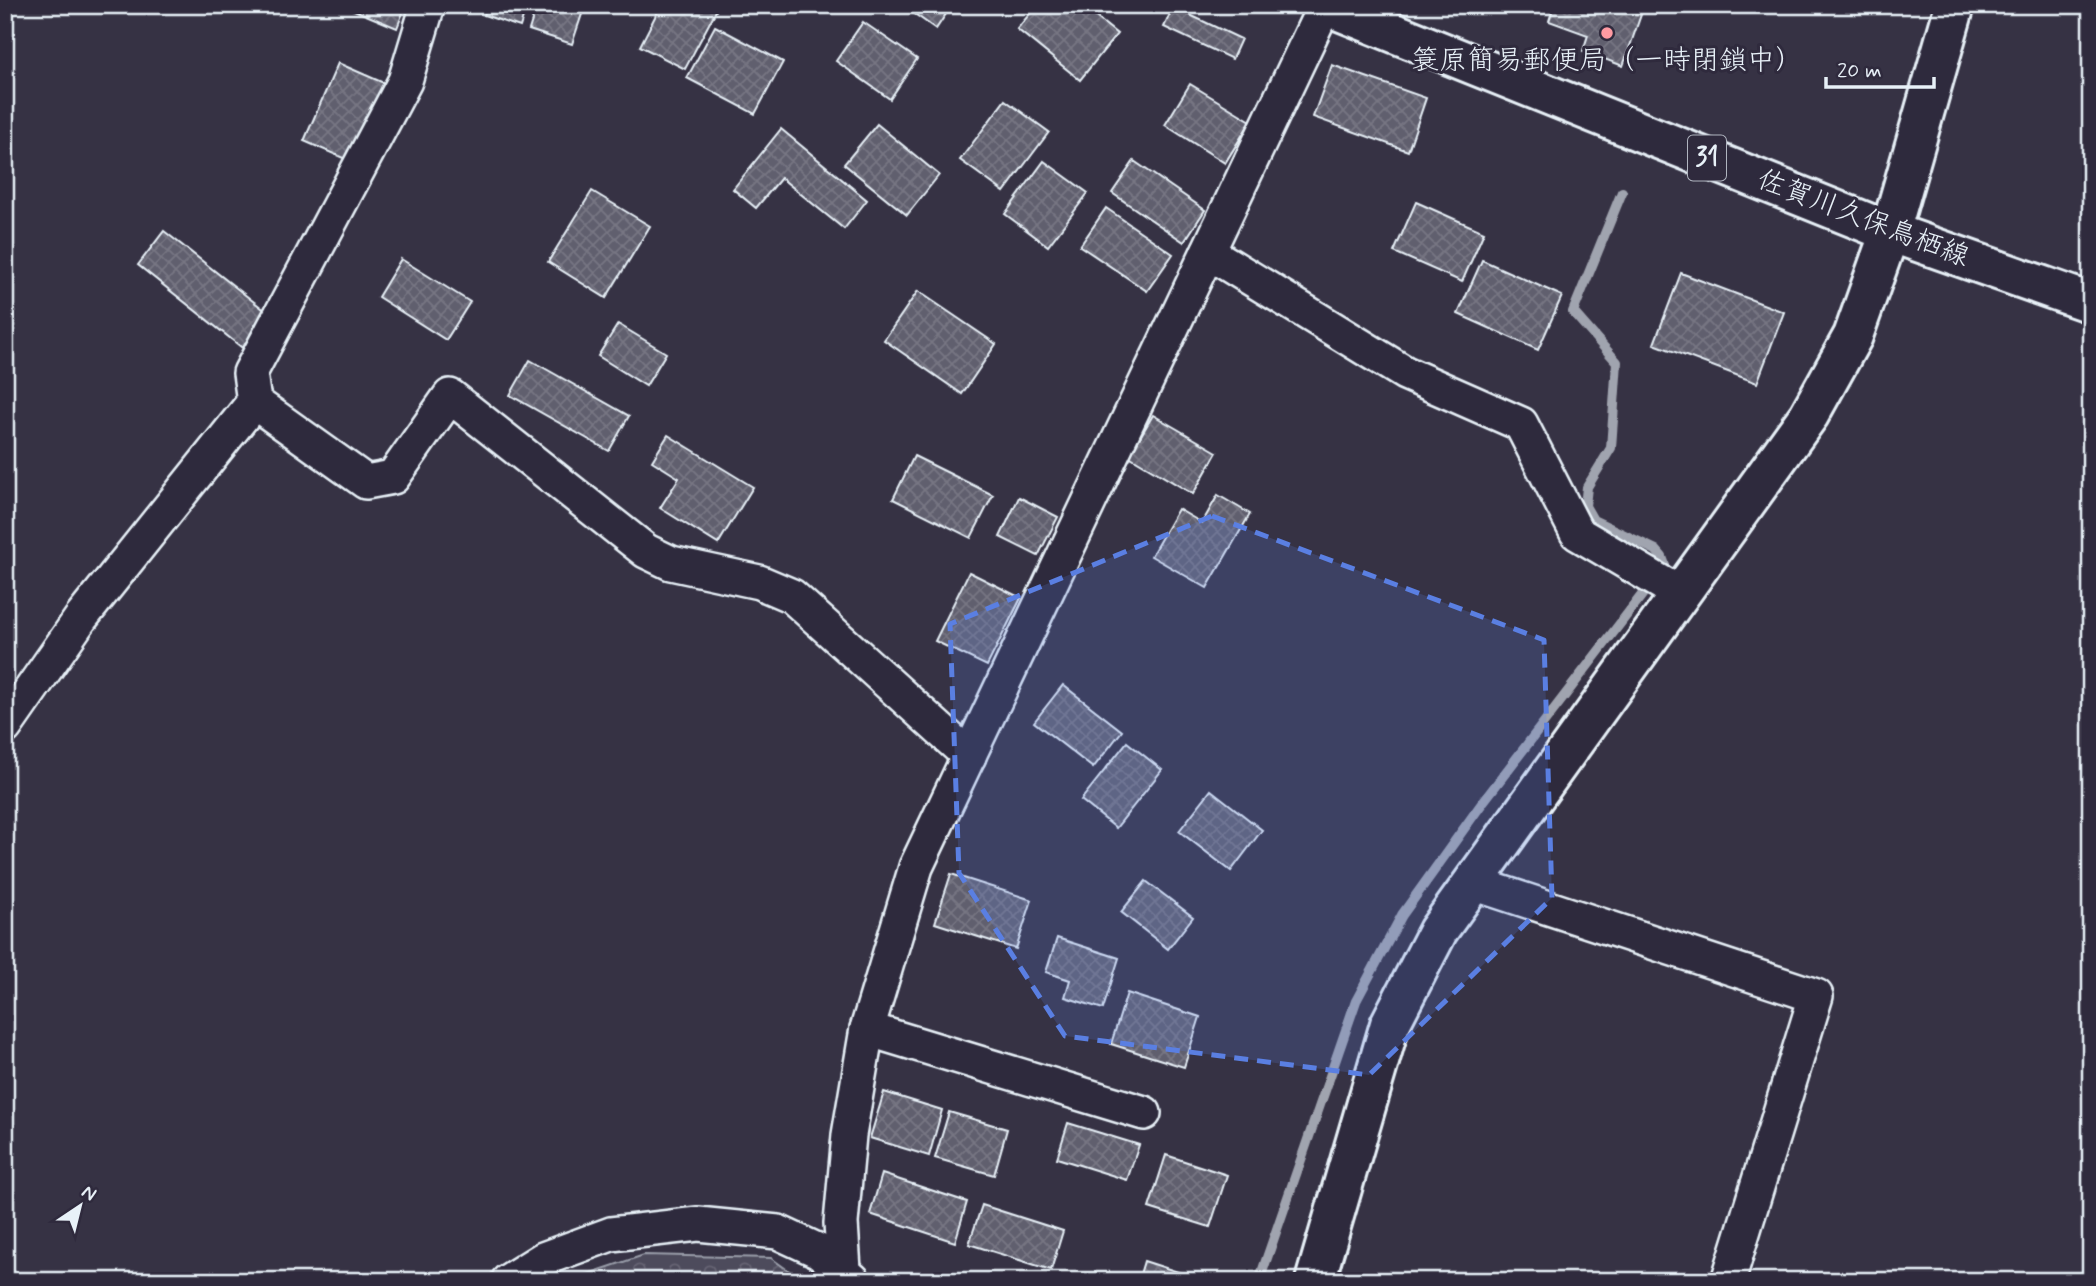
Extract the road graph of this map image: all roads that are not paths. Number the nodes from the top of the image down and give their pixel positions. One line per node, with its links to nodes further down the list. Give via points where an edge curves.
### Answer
1 (428, 5): 7 (street, via 405,80 250,373)
2 (1325, 5): 4 (street, 佐賀川久保鳥栖線 / 31); 5 (street)
3 (1955, 5): 4 (street)
4 (1890, 232): 6 (street, 佐賀川久保鳥栖線 / 31); 8 (street, via 1853,336 1809,415)
5 (1208, 252): 8 (street, via 1405,373 1521,424 1577,533); 10 (street)
6 (2091, 303)
7 (254, 401): 9 (street, via 81,618); 10 (street, via 366,482 393,477 450,396 646,551 671,563 759,582 792,597)
8 (1679, 593): 11 (street)
9 (5, 727)
10 (969, 756): 12 (street, via 916,867)
11 (1473, 883): 16 (street, via 1438,931 1390,1024); 17 (street, via 1816,996)
12 (867, 1029): 13 (street); 14 (street, via 849,1135 841,1223)
13 (1144, 1113)
14 (849, 1275): 15 (street, via 819,1251 778,1232 698,1224 611,1234 543,1259)
15 (508, 1281)
16 (1315, 1281)
17 (1728, 1281)

